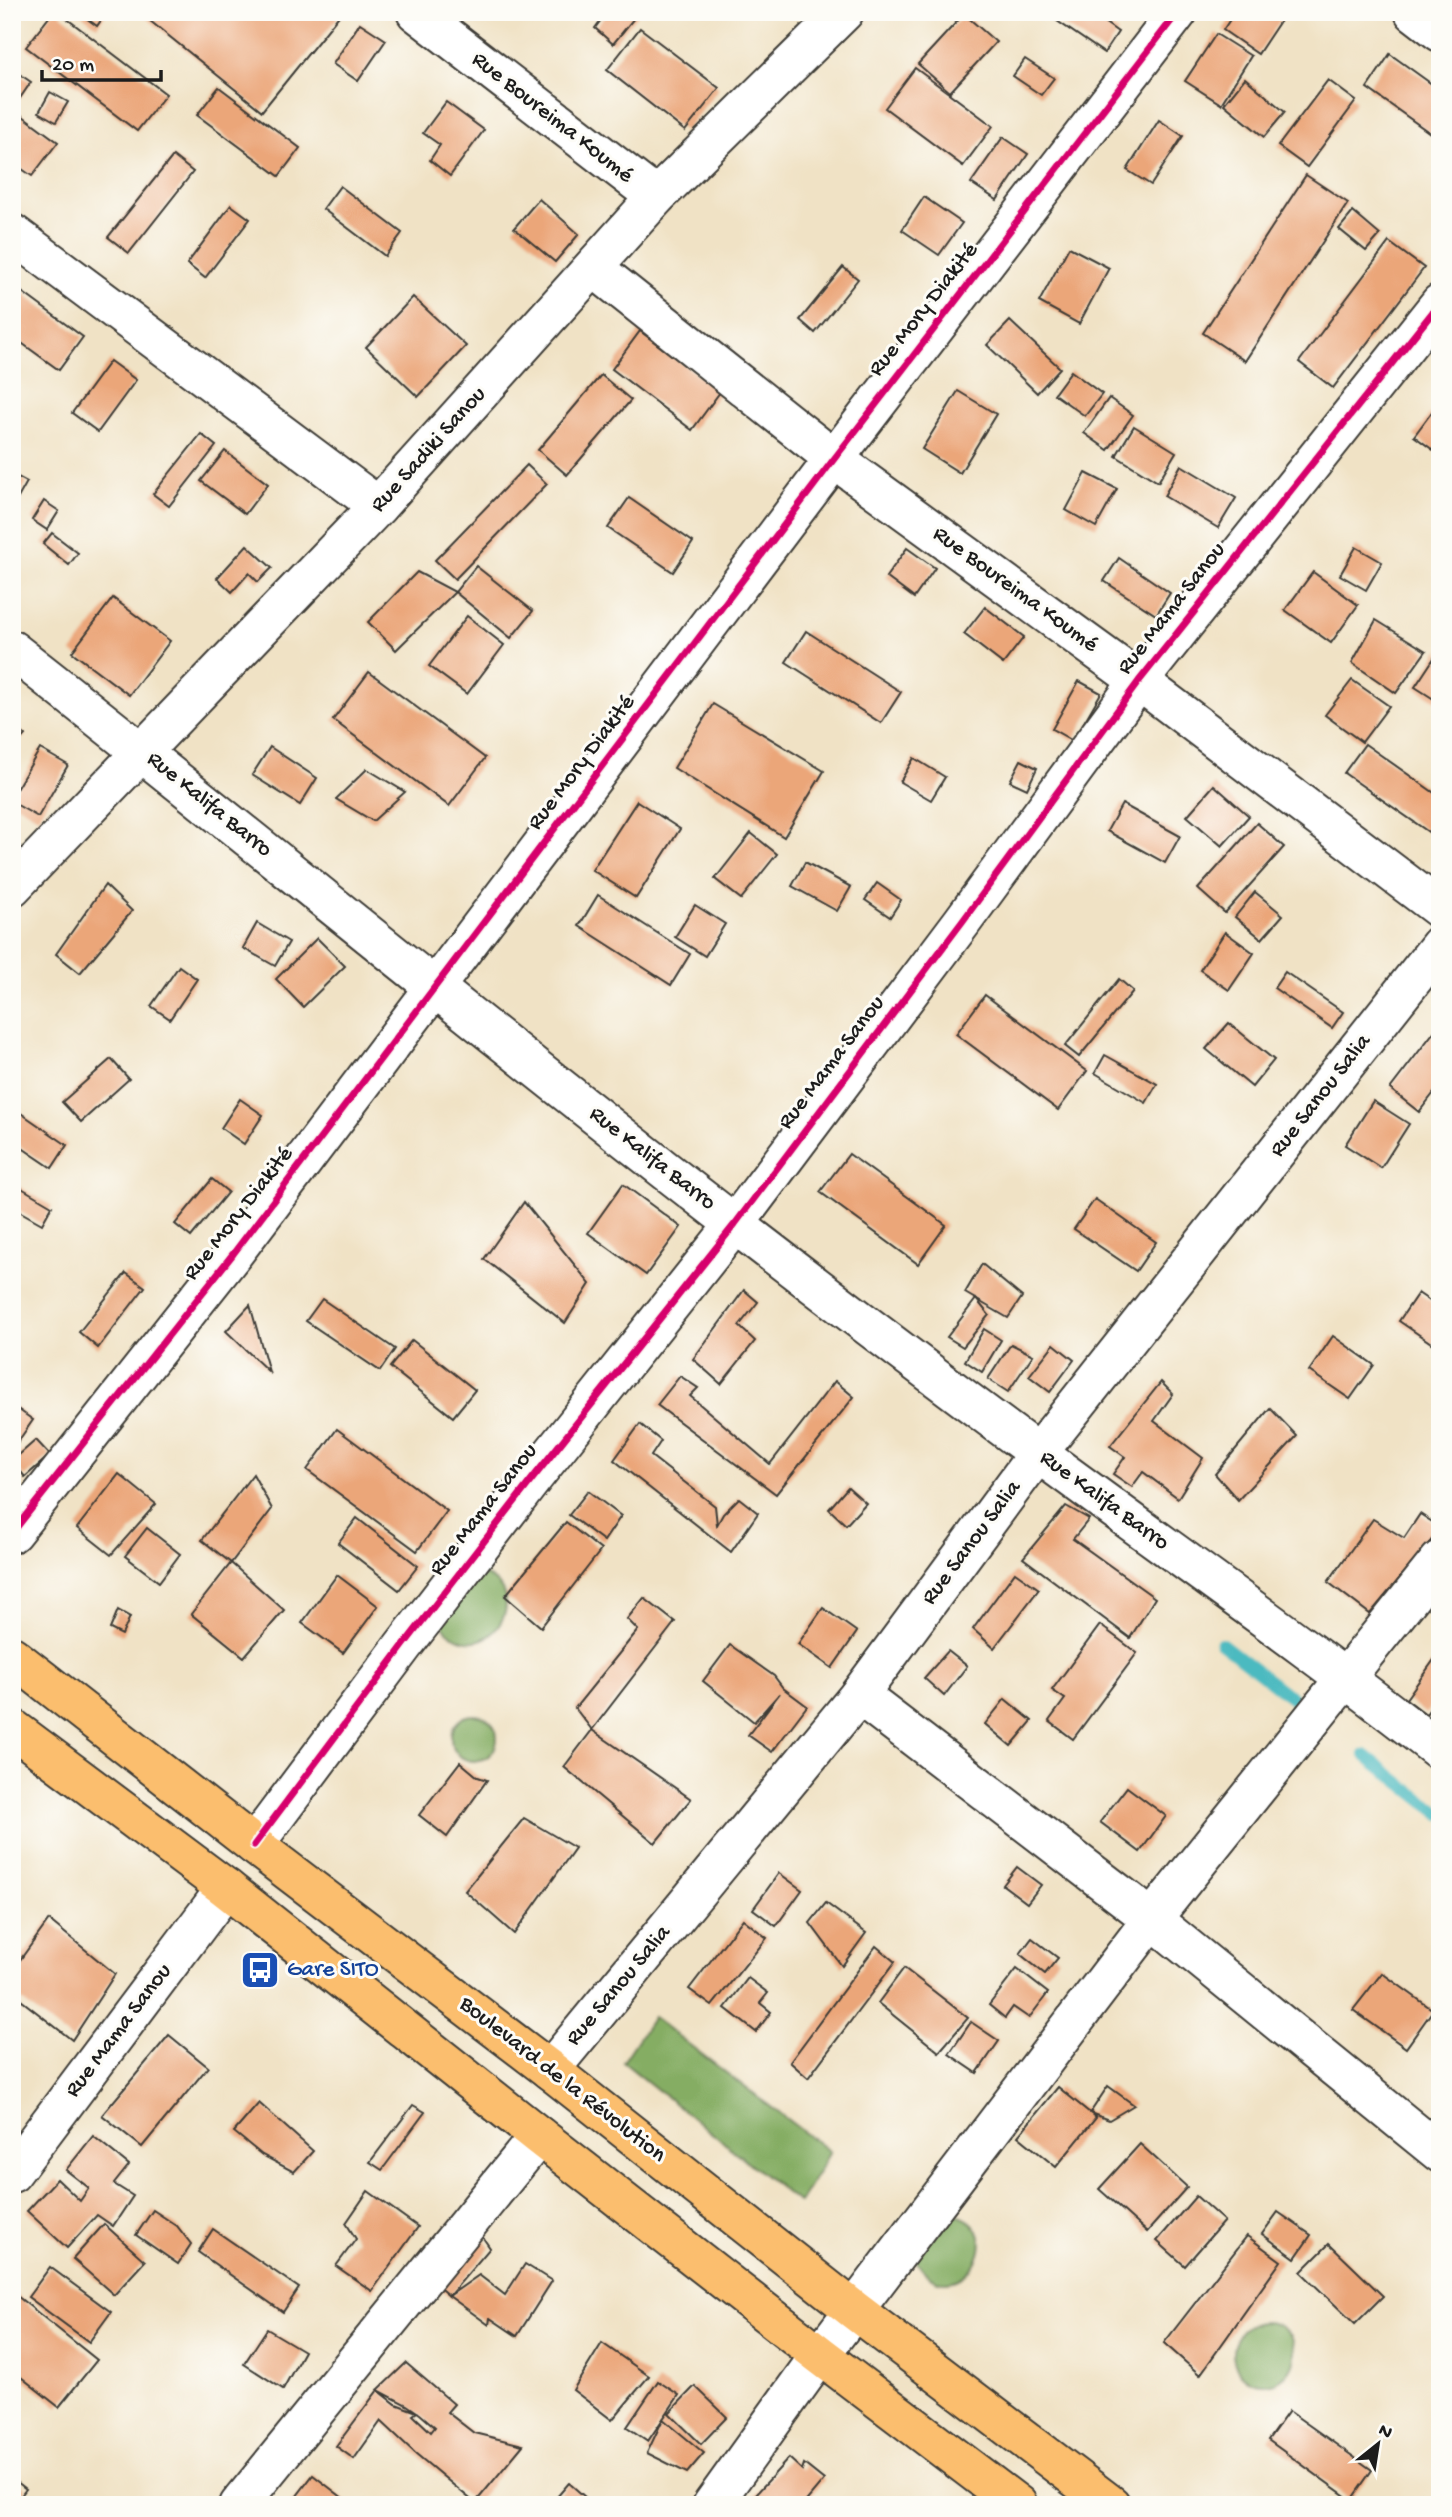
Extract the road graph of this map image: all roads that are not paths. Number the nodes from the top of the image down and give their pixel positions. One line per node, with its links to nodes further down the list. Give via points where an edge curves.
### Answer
1 (416, 12): 6 (street, Rue Boureima Koumé)
2 (844, 12): 6 (street, Rue Sadiki Sanou)
3 (1178, 12): 10 (street, Rue Mory Diakité)
4 (1415, 12): 5 (street)
5 (1440, 32)
6 (656, 197): 8 (street, Rue Sadiki Sanou)
7 (12, 233): 11 (street)
8 (594, 268): 10 (street, Rue Boureima Koumé); 11 (street, Rue Sadiki Sanou)
9 (1440, 303): 13 (street, Rue Mama Sanou)
10 (834, 459): 13 (street, Rue Boureima Koumé); 18 (street, Rue Mory Diakité)
11 (378, 506): 14 (street, Rue Sadiki Sanou)
12 (12, 650): 14 (street, Rue Kalifa Barro)
13 (1139, 681): 16 (street, Rue Boureima Koumé); 19 (street, Rue Mama Sanou)
14 (144, 752): 15 (street, Rue Sadiki Sanou); 18 (street, Rue Kalifa Barro)
15 (12, 887)
16 (1440, 909)
17 (1440, 945): 20 (street, Rue Sanou Salia)
18 (436, 989): 19 (street, Rue Kalifa Barro); 21 (street, Rue Mory Diakité)
19 (734, 1224): 20 (street, Rue Kalifa Barro); 28 (street, Rue Mama Sanou, via 403,1646)
20 (1038, 1453): 24 (street, Rue Kalifa Barro); 25 (street, Rue Sanou Salia)
21 (12, 1533)
22 (1440, 1560): 24 (street)
23 (12, 1656): 28 (main road, Boulevard de la Révolution)
24 (1346, 1677): 27 (street, Rue Kalifa Barro); 30 (street)
25 (859, 1695): 30 (street); 31 (street, Rue Sanou Salia)
26 (12, 1728): 29 (main road)
27 (1440, 1751)
28 (254, 1845): 31 (main road, Boulevard de la Révolution)
29 (226, 1888): 32 (main road); 34 (street, Rue Mama Sanou)
30 (1152, 1919): 33 (street); 35 (street)
31 (550, 2070): 35 (main road, Boulevard de la Révolution)
32 (539, 2136): 36 (main road); 37 (street)
33 (1440, 2153)
34 (12, 2174)
35 (854, 2310): 36 (street); 40 (main road, Boulevard de la Révolution)
36 (820, 2355): 38 (street); 39 (main road)
37 (239, 2505)
38 (712, 2505)
39 (1018, 2505)
40 (1111, 2505)

